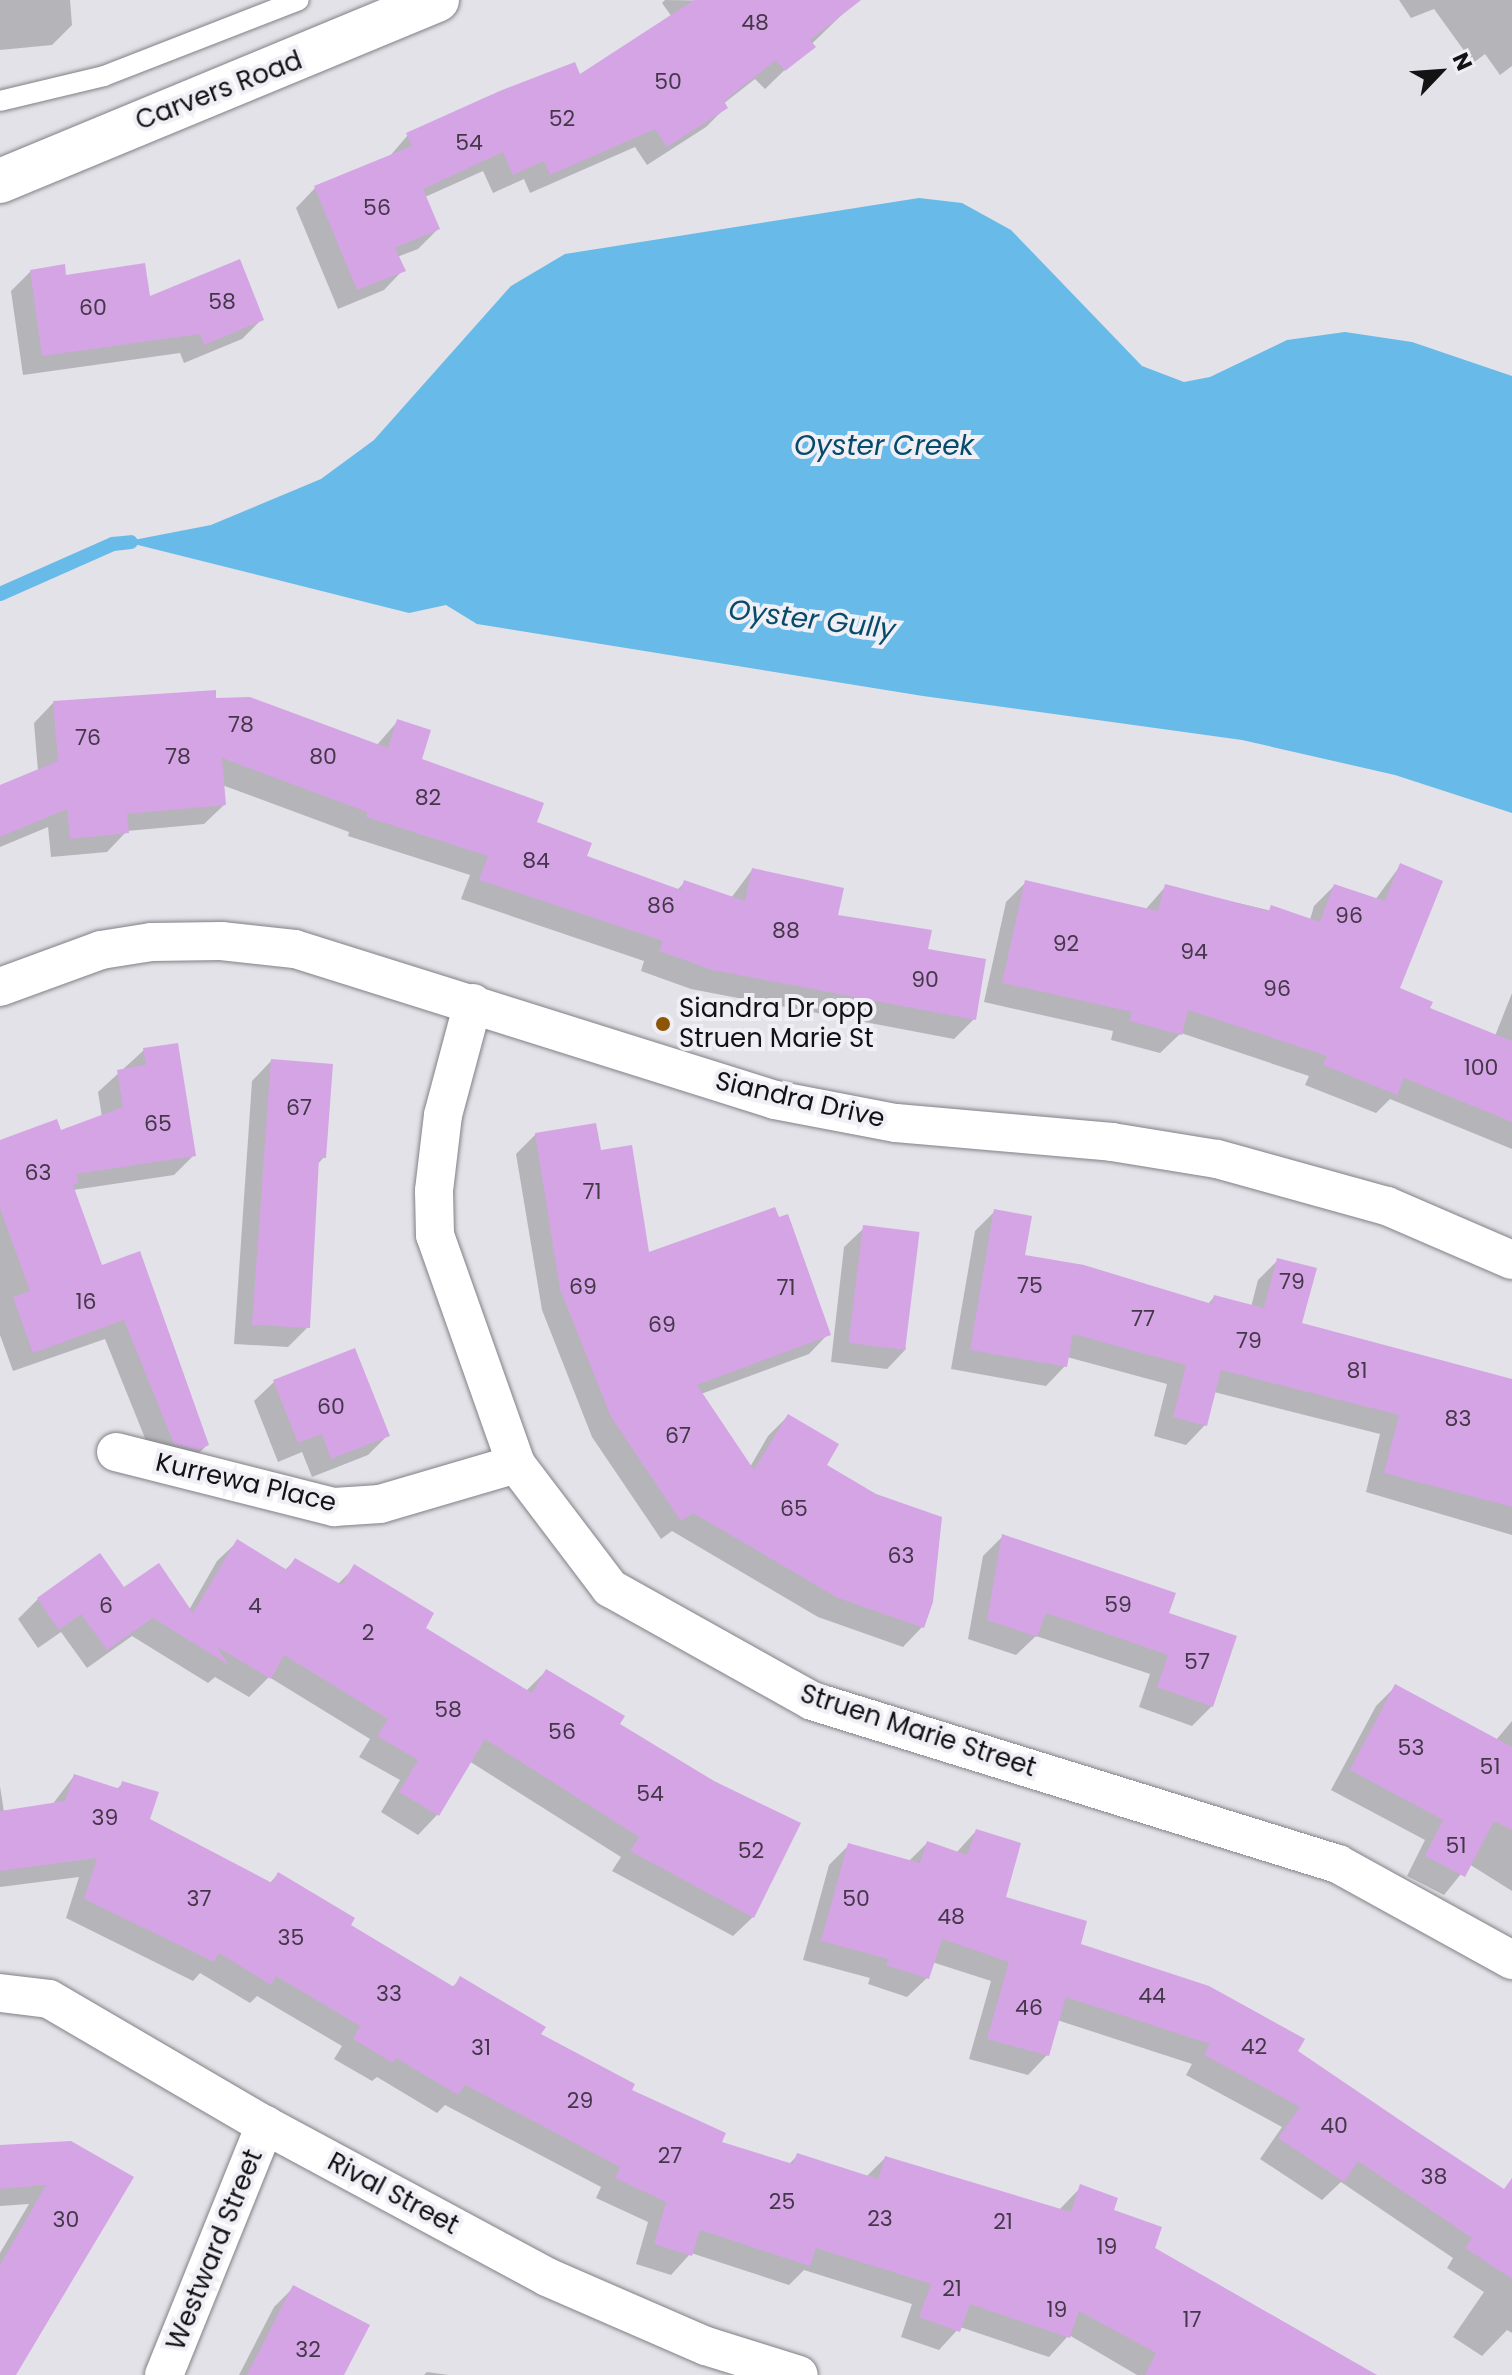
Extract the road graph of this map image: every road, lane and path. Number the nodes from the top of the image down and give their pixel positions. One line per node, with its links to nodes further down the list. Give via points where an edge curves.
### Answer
1 (299, 0): 3 (lane, via 104,76)
2 (437, 0): 4 (street, Carvers Road)
3 (0, 101)
4 (0, 181)
5 (0, 987): 6 (street, Siandra Drive, via 101,950 151,942 221,941 295,949)
6 (473, 1003): 7 (street, Siandra Drive, via 775,1100 896,1123 1112,1142 1298,1178 1387,1206); 9 (street, Struen Marie Street, via 443,1115 435,1235)
7 (1512, 1260)
8 (116, 1452): 9 (street, Kurrewa Place, via 334,1507 380,1504)
9 (516, 1464): 10 (street, Struen Marie Street, via 610,1588 812,1701 1338,1864)
10 (1512, 1960)
11 (0, 1993): 12 (street, Rival Street, via 49,1999)
12 (265, 2125): 13 (street, Westward Street); 14 (street, Rival Street, via 547,2277 706,2346)
13 (164, 2375)
14 (799, 2375)

